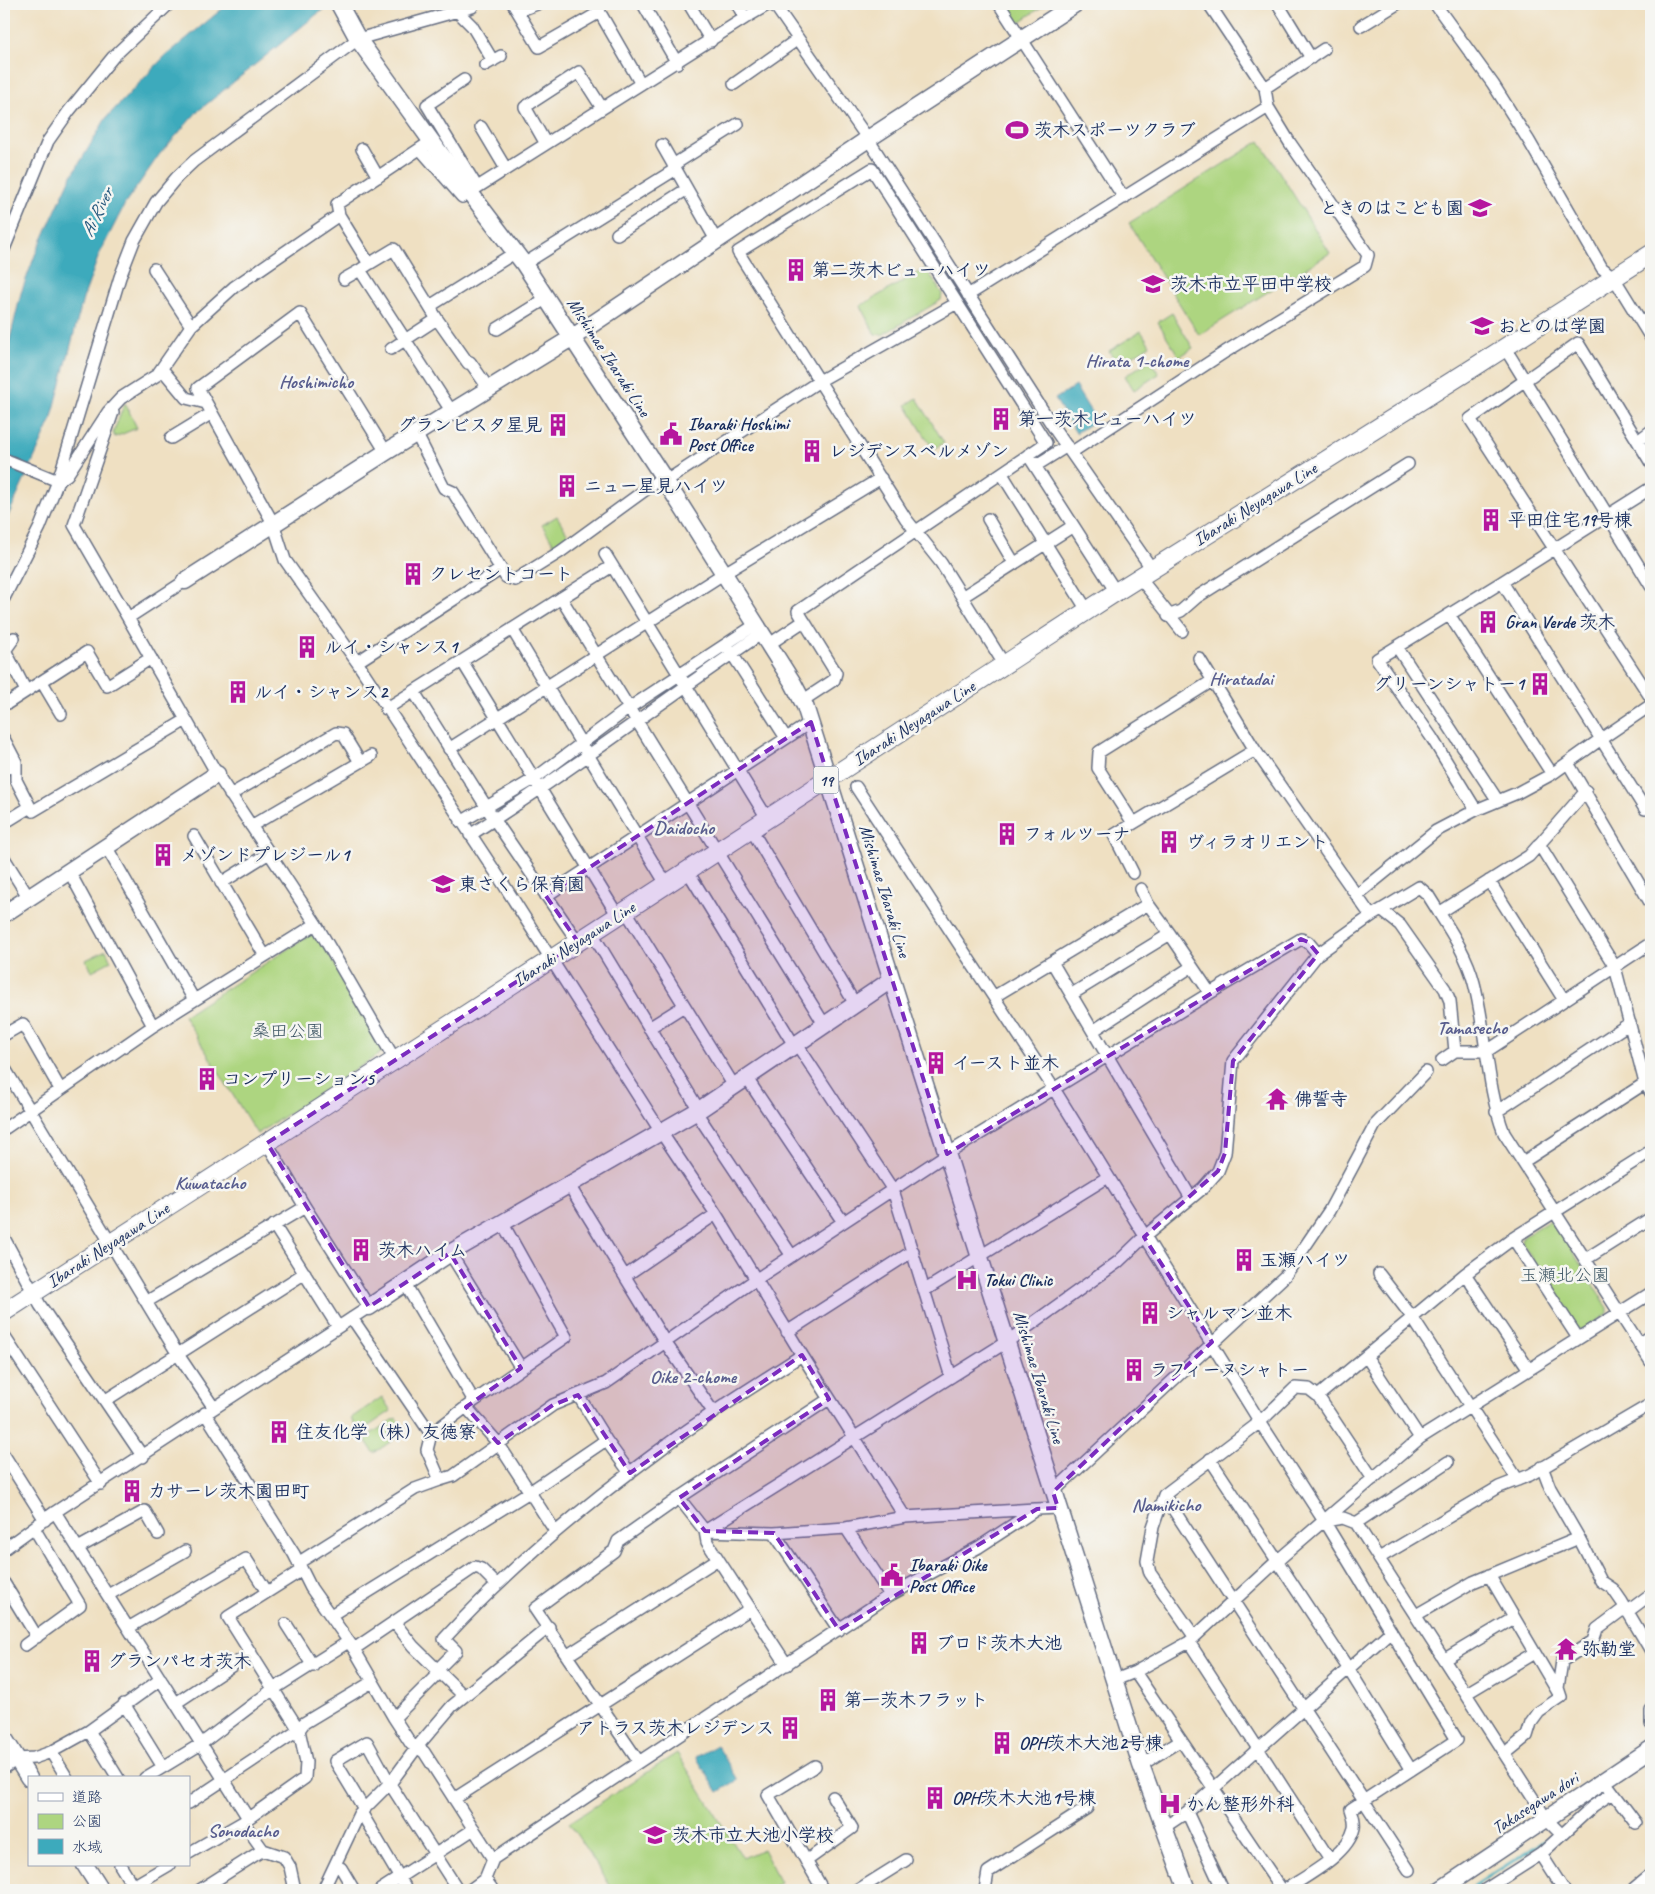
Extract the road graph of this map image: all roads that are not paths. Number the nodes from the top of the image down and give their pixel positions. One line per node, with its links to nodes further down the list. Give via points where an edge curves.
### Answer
1 (169, 4): 50 (street, via 113,57 48,141)
2 (339, 4): 20 (street, Mishimae Ibaraki Line)
3 (537, 4): 15 (street)
4 (643, 4): 27 (street)
5 (689, 4): 23 (street)
6 (737, 4): 18 (street)
7 (774, 4): 18 (street); 22 (street)
8 (999, 4): 21 (street)
9 (1075, 4): 21 (street)
10 (1209, 4): 31 (street)
11 (1278, 4): 25 (street)
12 (1397, 4): 19 (street)
13 (1435, 4): 55 (street, via 1493,84 1602,268)
14 (472, 7): 17 (street)
15 (516, 7): 16 (street, via 539,46)
16 (597, 8): 29 (street)
17 (457, 11): 20 (street); 26 (street, via 472,26)
18 (745, 18): 23 (street)
19 (1361, 26)
20 (356, 36): 45 (street, Mishimae Ibaraki Line); 89 (street, via 194,161 156,202 134,241 120,277)
21 (1023, 38): 36 (street); 46 (street)
22 (798, 39): 30 (street); 36 (street)
23 (711, 41): 27 (street)
24 (1324, 49): 25 (street)
25 (1310, 58): 31 (street)
26 (493, 61)
27 (677, 63): 29 (street)
28 (464, 80): 37 (street, via 427,105)
29 (641, 84): 33 (street)
30 (734, 84)
31 (1265, 88): 32 (street)
32 (1268, 107): 46 (street); 79 (street, via 1368,255 1364,266)
33 (602, 108): 38 (street); 38 (street, via 579,72 571,77 525,107)
34 (738, 124): 41 (street)
35 (481, 127): 42 (street)
36 (868, 139): 49 (street); 57 (street)
37 (432, 141): 43 (street); 45 (street); 45 (street, via 462,197)
38 (546, 144): 42 (street)
39 (662, 145): 41 (street)
40 (362, 149): 43 (street)
41 (674, 167): 44 (street); 52 (street)
42 (506, 169): 45 (street)
43 (378, 177): 47 (street, via 337,204)
44 (687, 189): 48 (street); 49 (street)
45 (474, 190): 52 (street, Mishimae Ibaraki Line)
46 (1124, 198): 57 (street)
47 (339, 215): 53 (street); 62 (street, via 234,287)
48 (617, 234)
49 (716, 240): 64 (street)
50 (4, 249)
51 (1651, 254): 55 (main road, Ibaraki Neyagawa Line / 19)
52 (520, 258): 58 (street, Mishimae Ibaraki Line); 60 (street)
53 (364, 267): 56 (street); 60 (street, via 394,249); 66 (street)
54 (154, 269): 62 (street)
55 (1614, 278): 65 (street); 67 (main road, Ibaraki Neyagawa Line / 19)
56 (344, 279)
57 (968, 295): 79 (street)
58 (547, 298): 63 (street); 64 (street, Mishimae Ibaraki Line)
59 (957, 302): 70 (street); 70 (street, via 872,169 738,252); 81 (street, via 1046,443)
60 (430, 306): 61 (street)
61 (437, 319): 66 (street); 72 (street)
62 (192, 326): 69 (street, via 177,343)
63 (497, 329)
64 (573, 337): 72 (street); 88 (street, Mishimae Ibaraki Line)
65 (1651, 338)
66 (406, 339): 68 (street); 75 (street)
67 (1506, 348): 71 (street); 102 (main road, Ibaraki Neyagawa Line / 19)
68 (391, 349)
69 (162, 369): 73 (street); 74 (street, via 186,398)
70 (820, 380): 87 (street); 88 (street)
71 (1525, 380): 83 (street, via 1578,343); 91 (street); 97 (street, via 1470,419)
72 (489, 389): 75 (street)
73 (116, 403): 89 (street, via 68,475); 114 (street, via 74,525)
74 (206, 403): 76 (street); 80 (street, via 198,388 300,313)
75 (452, 412): 77 (street)
76 (212, 413): 78 (street); 93 (street)
77 (416, 433): 80 (street); 101 (street, via 444,488 452,492)
78 (172, 438)
79 (1070, 449): 85 (street); 102 (street)
80 (386, 452): 93 (street)
81 (1028, 455): 85 (street); 86 (street)
82 (4, 459): 89 (street)
83 (1651, 463)
84 (1408, 464): 112 (street)
85 (1035, 466): 94 (street)
86 (1002, 474): 95 (street); 96 (street)
87 (880, 478): 95 (street); 103 (street)
88 (664, 479): 101 (street, via 514,580 506,577); 103 (street, Mishimae Ibaraki Line)
89 (56, 481): 109 (street, via 40,527)
90 (1651, 488): 91 (street)
91 (1608, 516): 97 (street); 106 (street)
92 (988, 519): 99 (street)
93 (273, 523): 104 (street); 128 (street, via 286,560)
94 (1073, 526): 96 (street); 107 (street)
95 (916, 532): 108 (street); 115 (street, via 798,611)
96 (1045, 543): 99 (street); 111 (street)
97 (1554, 550): 105 (street); 136 (street)
98 (605, 554): 100 (street)
99 (1014, 563): 108 (street)
100 (612, 566): 110 (street); 116 (street)
101 (501, 568): 128 (street)
102 (1146, 573): 107 (main road, Ibaraki Neyagawa Line / 19); 112 (street)
103 (723, 574): 116 (street); 119 (street, Mishimae Ibaraki Line)
104 (185, 581): 114 (street)
105 (1502, 582): 113 (street); 150 (street)
106 (1651, 586)
107 (1116, 592): 111 (main road, Ibaraki Neyagawa Line / 19)
108 (962, 597): 129 (street)
109 (4, 598)
110 (562, 598): 117 (street); 124 (street)
111 (1087, 610): 129 (main road, Ibaraki Neyagawa Line / 19)
112 (1168, 616): 118 (street)
113 (1450, 616): 121 (street); 162 (street)
114 (128, 618): 125 (street)
115 (804, 621): 119 (street); 137 (street, via 836,672 834,680)
116 (647, 622): 124 (street); 130 (street)
117 (512, 629): 127 (street); 133 (street)
118 (1182, 631)
119 (761, 635): 122 (street); 137 (street, Mishimae Ibaraki Line)
120 (14, 638): 123 (street)
121 (1397, 647): 147 (street); 149 (street, via 1377,659)
122 (729, 648): 130 (street); 148 (street)
123 (4, 651): 134 (street)
124 (596, 655): 133 (street); 140 (street)
125 (151, 658): 132 (street, via 107,686 87,652); 145 (street)
126 (1199, 658): 131 (street)
127 (462, 661): 135 (street); 143 (street)
128 (357, 662): 141 (street)
129 (1004, 664): 163 (main road, Ibaraki Neyagawa Line / 19)
130 (682, 680): 140 (street); 144 (street); 160 (street)
131 (1212, 681): 154 (street); 179 (street, via 1099,752 1098,768)
132 (42, 682): 134 (street); 142 (street)
133 (547, 686): 143 (street); 153 (street)
134 (26, 691): 138 (street)
135 (414, 692): 141 (street); 152 (street)
136 (1651, 698)
137 (802, 701): 146 (street, Mishimae Ibaraki Line)
138 (8, 703)
139 (1651, 705): 150 (street)
140 (629, 708): 144 (street); 153 (street)
141 (386, 709): 177 (street)
142 (61, 714)
143 (496, 717): 152 (street); 164 (street)
144 (636, 719): 153 (street); 170 (street)
145 (186, 720): 161 (street); 172 (street, via 33,811)
146 (811, 722): 148 (street); 163 (street, Mishimae Ibaraki Line)
147 (1450, 725): 149 (street); 169 (street)
148 (786, 738): 160 (street)
149 (1432, 738): 174 (street)
150 (1601, 738): 158 (street); 171 (street, via 1645,809)
151 (4, 739): 156 (street)
152 (449, 749): 173 (street)
153 (585, 749): 164 (street); 166 (street); 184 (street)
154 (1255, 750): 179 (street); 198 (street)
155 (371, 756): 157 (street)
156 (16, 762): 159 (street); 172 (street, via 16,780)
157 (360, 762): 168 (street, via 343,734 336,733); 180 (street)
158 (1568, 762): 162 (street); 167 (street)
159 (4, 770)
160 (737, 770): 170 (street); 175 (street)
161 (217, 774): 168 (street); 186 (street)
162 (1552, 774): 169 (street)
163 (829, 778): 175 (main road, Ibaraki Neyagawa Line / 19); 218 (street, Mishimae Ibaraki Line)
164 (534, 779): 166 (street); 173 (street)
165 (856, 787): 221 (street)
166 (540, 790): 176 (street); 190 (street)
167 (1586, 791): 185 (street); 202 (street)
168 (230, 794): 180 (street)
169 (1498, 801): 174 (street)
170 (689, 802): 184 (street); 187 (street)
171 (1651, 805)
172 (30, 806): 178 (street)
173 (486, 807): 176 (street); 177 (street)
174 (1476, 810): 198 (street, via 1436,831)
175 (767, 818): 181 (main road, Ibaraki Neyagawa Line / 19)
176 (494, 820): 182 (street); 199 (street)
177 (461, 822): 182 (street)
178 (4, 823)
179 (1132, 823): 193 (street, via 1114,835)
180 (251, 826): 188 (street)
181 (751, 829): 187 (main road, Ibaraki Neyagawa Line / 19); 224 (street)
182 (470, 835): 214 (street)
183 (194, 836): 195 (street)
184 (637, 836): 190 (street); 196 (street)
185 (1539, 844): 194 (street, via 1529,856); 216 (street)
186 (107, 848): 192 (street); 222 (street)
187 (718, 850): 191 (main road, Ibaraki Neyagawa Line / 19); 227 (street)
188 (269, 853): 195 (street); 208 (street)
189 (4, 858): 200 (street)
190 (588, 868): 199 (street); 204 (street)
191 (687, 870): 196 (main road, Ibaraki Neyagawa Line / 19); 232 (street)
192 (70, 873): 200 (street); 228 (street)
193 (1132, 873)
194 (1488, 881): 205 (street); 223 (street)
195 (222, 883): 213 (street)
196 (666, 884): 204 (main road, Ibaraki Neyagawa Line / 19)
197 (1141, 889): 201 (street)
198 (1357, 895): 207 (street)
199 (546, 896): 210 (street)
200 (30, 898): 206 (street)
201 (1148, 904): 209 (street); 215 (street)
202 (1651, 904)
203 (1381, 910): 205 (street, via 1419,887); 207 (street); 233 (street, via 1400,925 1445,989 1450,1001)
204 (622, 913): 210 (main road, Ibaraki Neyagawa Line / 19); 225 (street)
205 (1439, 913): 234 (street, via 1469,967)
206 (4, 914)
207 (1371, 916): 212 (street)
208 (316, 924): 213 (street); 236 (street)
209 (1170, 934): 217 (street); 220 (street)
210 (585, 938): 214 (main road, Ibaraki Neyagawa Line / 19); 229 (street)
211 (1651, 943): 216 (street)
212 (1318, 954): 219 (street, via 1301,939); 256 (street, via 1233,1061 1225,1153 1218,1171)
213 (265, 956): 222 (street)
214 (550, 960): 236 (main road, Ibaraki Neyagawa Line / 19); 248 (street)
215 (1052, 962): 220 (street); 221 (street)
216 (1615, 967): 223 (street); 226 (street)
217 (1191, 968): 219 (street); 230 (street)
218 (891, 980): 224 (street); 251 (street, Mishimae Ibaraki Line)
219 (1210, 993): 235 (street)
220 (1072, 994): 230 (street)
221 (995, 996): 242 (street)
222 (194, 1000): 228 (street)
223 (1564, 1000): 234 (street)
224 (855, 1004): 227 (street)
225 (684, 1006): 229 (street); 240 (street)
226 (1630, 1023): 241 (street); 246 (street)
227 (824, 1024): 232 (street)
228 (153, 1026): 243 (street)
229 (649, 1028): 245 (street)
230 (1093, 1031): 235 (street)
231 (4, 1035): 243 (street, via 23,1024)
232 (795, 1044): 240 (street); 255 (street)
233 (1455, 1051): 234 (street); 237 (street)
234 (1487, 1051): 246 (street)
235 (1108, 1056): 242 (street); 256 (street)
236 (395, 1060): 249 (main road, Ibaraki Neyagawa Line / 19)
237 (1442, 1060)
238 (4, 1067): 244 (street)
239 (1426, 1072): 295 (street, via 1376,1125 1329,1211 1285,1276)
240 (740, 1082): 245 (street); 261 (street)
241 (1649, 1085): 252 (street)
242 (1054, 1088): 251 (street); 253 (street)
243 (60, 1089): 244 (street)
244 (28, 1110): 247 (street); 267 (street)
245 (697, 1111): 248 (street); 270 (street)
246 (1496, 1112): 252 (street, via 1504,1133)
247 (4, 1129)
248 (661, 1132): 254 (street); 259 (street)
249 (267, 1143): 257 (street); 267 (main road, Ibaraki Neyagawa Line / 19)
250 (1651, 1151): 258 (street)
251 (947, 1154): 255 (street); 271 (street, Mishimae Ibaraki Line)
252 (1523, 1162): 258 (street)
253 (1108, 1177): 264 (street); 271 (street)
254 (570, 1185): 262 (street); 276 (street)
255 (893, 1190): 261 (street); 268 (street)
256 (1191, 1198): 264 (street)
257 (305, 1207): 263 (street); 283 (street)
258 (1554, 1211): 266 (street); 272 (street)
259 (716, 1214): 276 (street); 277 (street)
260 (1651, 1218): 272 (street)
261 (843, 1222): 270 (street)
262 (503, 1224): 269 (street); 301 (street, via 566,1337)
263 (274, 1225): 273 (street); 282 (street)
264 (1144, 1237): 293 (street, via 1118,1262); 295 (street)
265 (4, 1238): 280 (street)
266 (1514, 1238): 275 (street); 292 (street)
267 (110, 1243): 280 (main road, Ibaraki Neyagawa Line / 19); 282 (street)
268 (913, 1252): 279 (street); 289 (street)
269 (450, 1253): 278 (street); 301 (street)
270 (792, 1256): 277 (street)
271 (980, 1256): 279 (street); 293 (street, Mishimae Ibaraki Line)
272 (1586, 1259): 285 (street)
273 (305, 1273): 288 (street); 297 (street)
274 (1379, 1274): 287 (street)
275 (1466, 1274): 287 (street); 302 (street)
276 (625, 1276): 294 (street)
277 (755, 1280): 289 (street); 294 (street)
278 (404, 1282): 283 (street); 308 (street)
279 (925, 1290): 303 (street)
280 (34, 1292): 284 (main road, Ibaraki Neyagawa Line / 19); 307 (street)
281 (1651, 1293): 285 (street)
282 (146, 1302): 297 (street)
283 (369, 1306): 286 (street)
284 (4, 1312)
285 (1619, 1313): 292 (street); 296 (street)
286 (352, 1318): 288 (street); 314 (street)
287 (1412, 1318): 299 (street); 310 (street)
288 (338, 1327): 311 (street)
289 (788, 1332): 298 (street)
290 (4, 1336): 328 (street)
291 (1651, 1336): 296 (street)
292 (1578, 1338): 302 (street)
293 (1008, 1341): 303 (street); 330 (street, Mishimae Ibaraki Line)
294 (665, 1342): 304 (street, via 606,1383); 312 (street)
295 (1212, 1342): 313 (street); 330 (street)
296 (1639, 1344): 300 (street)
297 (177, 1353): 307 (street); 311 (street)
298 (802, 1355): 306 (street); 312 (street)
299 (1366, 1356): 305 (street); 316 (street)
300 (1651, 1362)
301 (521, 1368): 308 (street)
302 (1528, 1368): 310 (street)
303 (951, 1377): 315 (street)
304 (578, 1395): 317 (street); 318 (street, via 553,1405)
305 (1318, 1396): 313 (street, via 1309,1389 1295,1388); 325 (street)
306 (829, 1399): 315 (street); 332 (street)
307 (106, 1400): 320 (street)
308 (470, 1404): 314 (street); 318 (street)
309 (1651, 1404): 323 (street)
310 (1470, 1406): 316 (street); 327 (street)
311 (210, 1411): 320 (street); 353 (street)
312 (714, 1413): 324 (street)
313 (1260, 1422): 321 (street); 338 (street)
314 (431, 1434): 326 (street, via 427,1450)
315 (855, 1437): 336 (street); 343 (street)
316 (1420, 1438): 325 (street)
317 (606, 1440): 324 (street); 329 (street)
318 (498, 1443): 326 (street, via 453,1476); 329 (street)
319 (4, 1455): 337 (street)
320 (143, 1457): 328 (street)
321 (1210, 1459): 331 (street); 352 (street)
322 (1448, 1462): 339 (street)
323 (1542, 1467): 327 (street); 346 (street, via 1550,1488)
324 (630, 1473): 342 (street)
325 (1373, 1478): 338 (street)
326 (440, 1480): 353 (street, via 415,1489)
327 (1518, 1480): 350 (street, via 1499,1487)
328 (101, 1484): 335 (street)
329 (531, 1491): 342 (street); 364 (street)
330 (1053, 1492): 333 (street, Mishimae Ibaraki Line)
331 (1164, 1495): 361 (street); 374 (street, via 1153,1527 1147,1561 1150,1573)
332 (679, 1498): 343 (street); 369 (street, via 618,1541 614,1551 535,1609)
333 (1058, 1508): 334 (street); 388 (street, Mishimae Ibaraki Line)
334 (1037, 1509): 336 (street); 360 (street, via 979,1547)
335 (55, 1512): 337 (street); 347 (street)
336 (905, 1517): 341 (street)
337 (44, 1520): 340 (street)
338 (1324, 1521): 339 (street, via 1343,1518); 352 (street); 372 (street)
339 (1356, 1523): 350 (street)
340 (34, 1528): 348 (street); 373 (street, via 80,1605)
341 (846, 1528): 344 (street); 360 (street)
342 (556, 1531): 356 (street)
343 (705, 1531): 344 (street); 351 (street, via 707,1542)
344 (774, 1533): 371 (street)
345 (158, 1534): 347 (street, via 145,1511)
346 (1579, 1538): 354 (street); 363 (street, via 1602,1580 1613,1589)
347 (78, 1548): 359 (street)
348 (4, 1549)
349 (185, 1551): 359 (street)
350 (1379, 1558): 365 (street)
351 (718, 1559): 362 (street); 380 (street)
352 (1277, 1561): 361 (street); 384 (street)
353 (300, 1566): 357 (street); 364 (street)
354 (1489, 1575): 365 (street); 366 (street)
355 (4, 1583): 373 (street)
356 (496, 1584): 367 (street, via 475,1567); 385 (street, via 444,1639 456,1651)
357 (267, 1592): 370 (street, via 246,1560); 379 (street, via 228,1617)
358 (1651, 1594): 363 (street)
359 (108, 1595): 370 (street)
360 (890, 1595): 371 (street)
361 (1233, 1600): 374 (street); 397 (street)
362 (750, 1609): 382 (street); 396 (street)
363 (1626, 1610): 377 (street); 393 (street, via 1597,1629 1593,1641 1562,1661 1558,1688)
364 (330, 1615): 376 (street)
365 (1416, 1616): 381 (street)
366 (1514, 1618): 378 (street); 381 (street)
367 (395, 1623): 376 (street); 385 (street, via 413,1646)
368 (286, 1624): 383 (street)
369 (549, 1627): 380 (street); 392 (street)
370 (128, 1628): 387 (street)
371 (839, 1630): 382 (street)
372 (1391, 1631): 384 (street); 416 (street, via 1457,1740)
373 (38, 1637): 375 (street)
374 (1192, 1639): 386 (street); 407 (street)
375 (25, 1644)
376 (351, 1646): 383 (street); 389 (street)
377 (1651, 1651)
378 (1534, 1652): 391 (street); 393 (street)
379 (250, 1653): 390 (street); 394 (street)
380 (568, 1655): 396 (street)
381 (1445, 1660): 391 (street)
382 (787, 1665): 411 (street)
383 (313, 1666): 390 (street)
384 (1348, 1668): 397 (street); 416 (street)
385 (439, 1670): 392 (street); 399 (street)
386 (1135, 1672): 388 (street); 404 (street)
387 (161, 1679): 394 (street); 395 (street)
388 (1115, 1680): 413 (street, Mishimae Ibaraki Line)
389 (372, 1682): 399 (street); 401 (street, via 320,1711)
390 (272, 1690): 401 (street); 405 (street)
391 (1467, 1693): 410 (street)
392 (464, 1696): 406 (street)
393 (1561, 1697): 410 (street, via 1539,1712 1527,1736)
394 (176, 1703): 405 (street)
395 (124, 1704): 402 (street); 415 (street)
396 (601, 1705): 411 (street); 426 (street)
397 (1303, 1708): 407 (street); 427 (street)
398 (1651, 1710): 400 (street)
399 (394, 1718): 406 (street, via 411,1744)
400 (1651, 1724)
401 (299, 1730): 421 (street); 432 (street, via 306,1762 305,1778)
402 (90, 1731): 409 (street); 418 (street)
403 (4, 1738): 412 (street)
404 (1181, 1740): 413 (street); 423 (street)
405 (201, 1744): 415 (street); 421 (street)
406 (417, 1747): 422 (street); 426 (street, via 424,1752)
407 (1258, 1747): 423 (street); 444 (street)
408 (1651, 1749): 424 (street, Takasegawa dori)
409 (51, 1752): 412 (street); 417 (street)
410 (1505, 1754): 433 (street)
411 (639, 1762): 442 (street)
412 (10, 1763): 420 (street)
413 (1141, 1765): 435 (street, Mishimae Ibaraki Line)
414 (815, 1766): 445 (street, via 768,1795)
415 (163, 1767): 419 (street)
416 (1411, 1770): 427 (street)
417 (66, 1776)
418 (117, 1776)
419 (148, 1776)
420 (28, 1777)
421 (225, 1781): 428 (street); 432 (street)
422 (390, 1784): 430 (street); 430 (street, via 367,1742 335,1761); 440 (street)
423 (1213, 1787): 431 (street); 469 (street)
424 (1609, 1787): 433 (street, Takasegawa dori); 434 (street); 437 (street)
425 (833, 1797): 445 (street, via 852,1828)
426 (454, 1799): 436 (street)
427 (1363, 1800): 444 (street, via 1352,1809 1354,1828 1346,1845); 450 (street)
428 (190, 1802)
429 (1088, 1808): 466 (street, via 988,1872)
430 (362, 1811): 452 (street); 457 (street)
431 (1187, 1812): 435 (street); 468 (street)
432 (245, 1820): 438 (street); 439 (street)
433 (1549, 1821): 437 (street); 470 (street, Takasegawa dori)
434 (1636, 1823)
435 (1163, 1828): 467 (street, Mishimae Ibaraki Line)
436 (474, 1829): 440 (street); 442 (street)
437 (1562, 1835): 441 (street)
438 (264, 1850): 455 (street); 456 (street, via 284,1857 290,1867)
439 (190, 1853)
440 (436, 1854): 452 (street); 461 (street)
441 (1540, 1854): 471 (street); 472 (street)
442 (493, 1859): 453 (street)
443 (906, 1860): 465 (street)
444 (1330, 1860): 469 (street)
445 (806, 1861): 464 (street)
446 (86, 1866): 454 (street)
447 (121, 1866): 448 (street, via 133,1886)
448 (167, 1866)
449 (341, 1868): 458 (street)
450 (1409, 1870)
451 (1651, 1877): 473 (street)
452 (399, 1878): 459 (street); 460 (street)
453 (485, 1879): 462 (street); 463 (street)
454 (101, 1890)
455 (200, 1890)
456 (295, 1890)
457 (323, 1890)
458 (354, 1890)
459 (380, 1890)
460 (406, 1890)
461 (458, 1890)
462 (470, 1890)
463 (492, 1890)
464 (823, 1890)
465 (858, 1890)
466 (985, 1890)
467 (1187, 1890)
468 (1223, 1890)
469 (1284, 1890)
470 (1440, 1890)
471 (1485, 1890)
472 (1564, 1890)
473 (1633, 1890)

